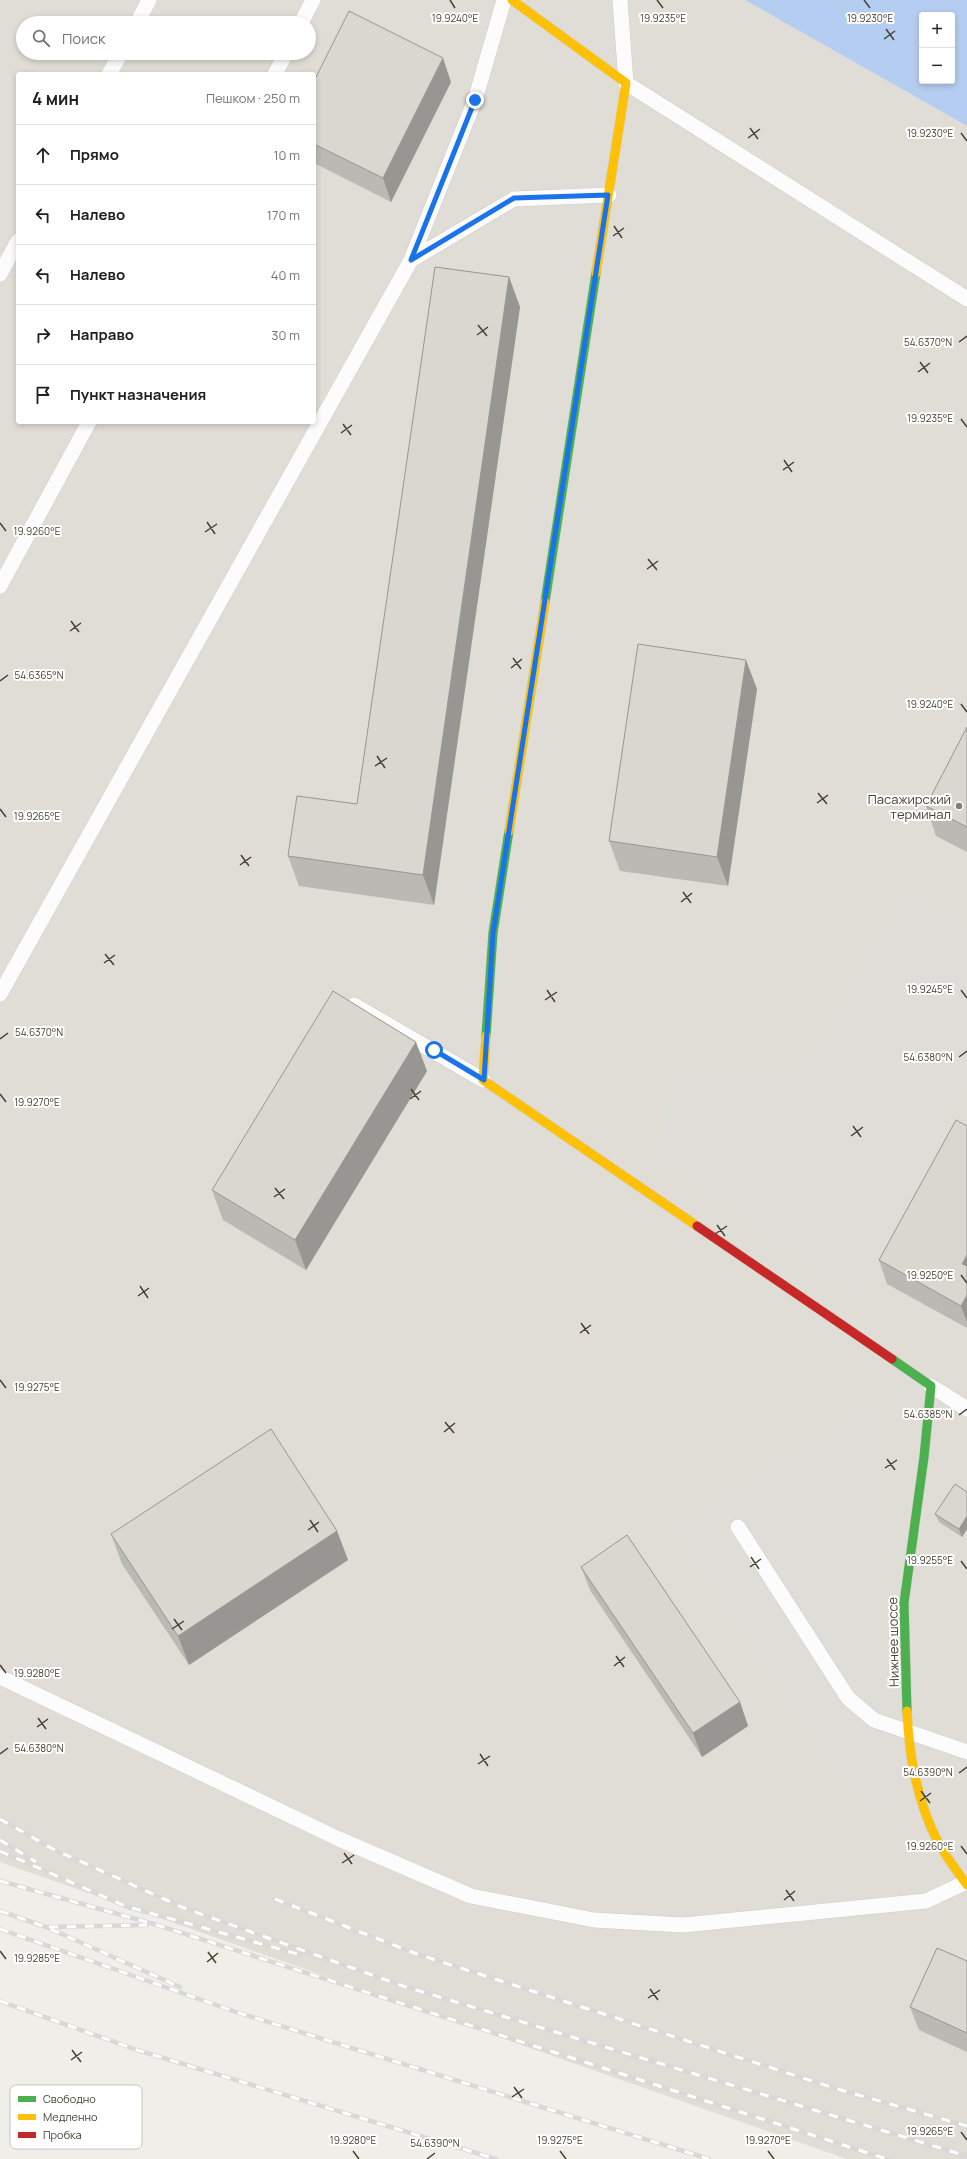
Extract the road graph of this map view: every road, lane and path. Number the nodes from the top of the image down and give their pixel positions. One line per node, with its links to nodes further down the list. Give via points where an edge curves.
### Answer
1 (149, 0): 6 (lane)
2 (313, 0): 7 (lane)
3 (504, 0): 15 (lane, via 475,100)
4 (512, 0): 12 (main road)
5 (620, 0): 12 (lane)
6 (141, 16)
7 (305, 16)
8 (116, 60): 10 (lane)
9 (282, 60): 11 (lane)
10 (110, 72)
11 (276, 72)
12 (626, 82): 13 (main road); 17 (lane)
13 (608, 195): 15 (lane, via 514,198); 22 (main road, via 493,933)
14 (16, 245): 16 (lane)
15 (411, 260): 20 (lane)
16 (0, 274)
17 (967, 299)
18 (88, 424): 19 (lane)
19 (0, 586)
20 (0, 994)
21 (350, 1003): 22 (lane)
22 (484, 1080): 23 (main road)
23 (931, 1386): 24 (lane); 27 (main road, Нижнее шоссе, via 904,1603)
24 (967, 1408)
25 (738, 1527): 27 (lane, via 848,1698 874,1720)
26 (0, 1677): 29 (lane, via 339,1839 471,1896 594,1920 683,1925 926,1901)
27 (908, 1731): 28 (lane); 29 (main road, Нижнее шоссе, via 918,1796 938,1842)
28 (967, 1752)
29 (966, 1884)

